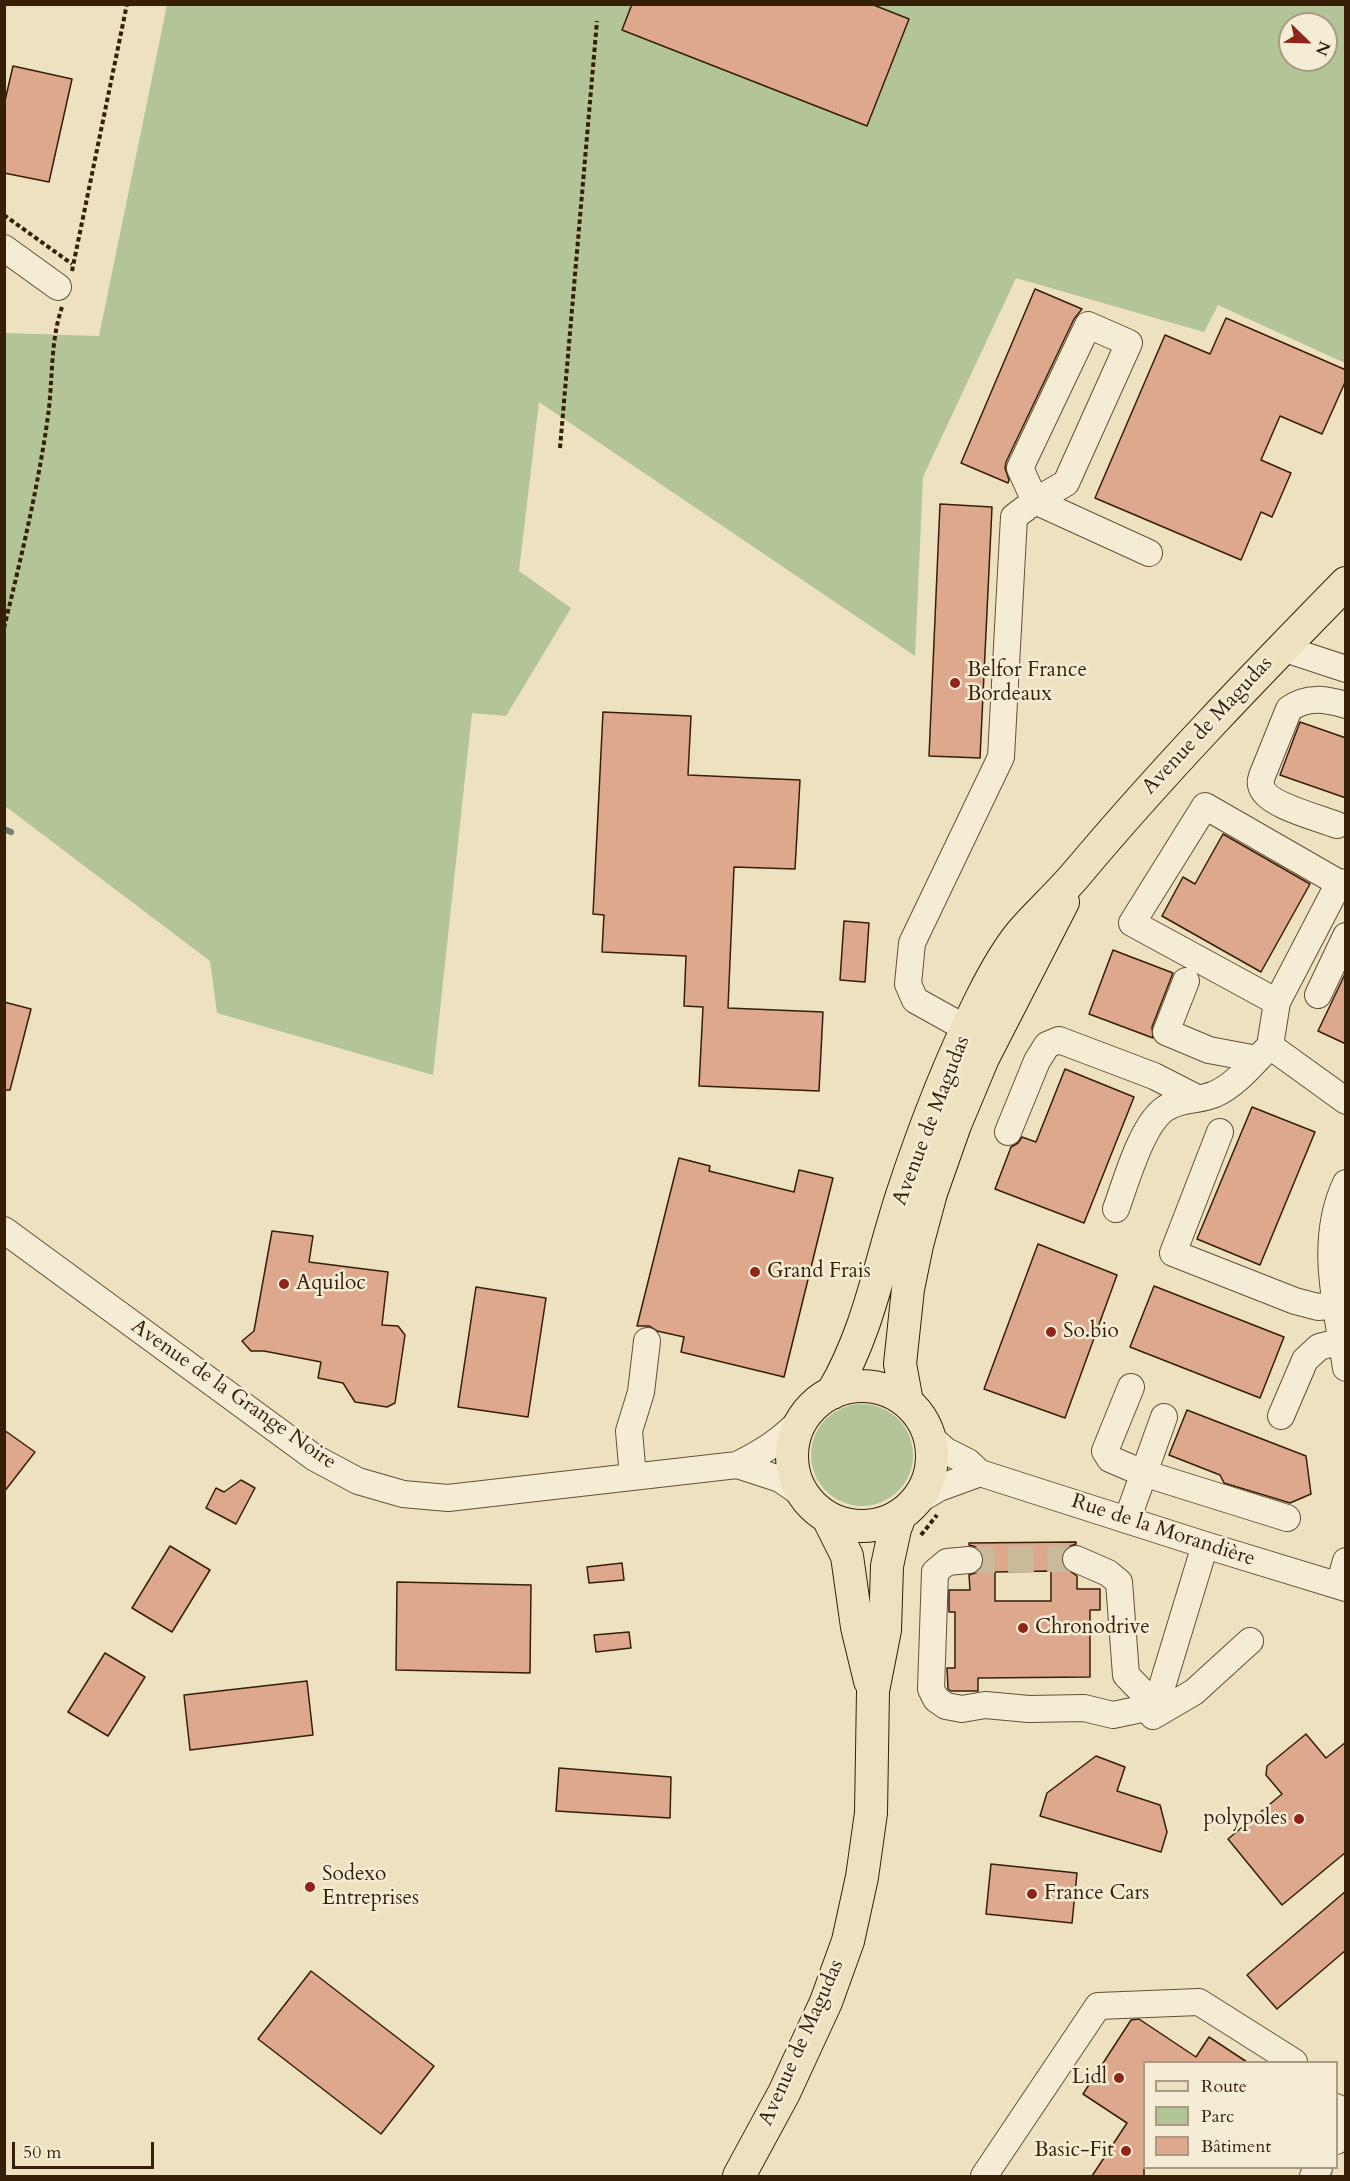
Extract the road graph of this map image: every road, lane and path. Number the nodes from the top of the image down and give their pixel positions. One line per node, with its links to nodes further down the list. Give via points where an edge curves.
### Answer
1 (127, 4): 5 (path)
2 (597, 21): 7 (path)
3 (4, 215): 5 (path)
4 (4, 248): 6 (street)
5 (73, 264): 6 (path)
6 (64, 289): 11 (path, via 55,326 48,414 34,500)
7 (560, 447)
8 (1035, 501): 8 (street, via 1066,483 1129,343 1088,325 1020,468); 9 (street); 22 (street, via 1014,517 1001,757 912,943 908,984 915,1000)
9 (1149, 553)
10 (1346, 583): 12 (main road, Avenue de Magudas)
11 (4, 628)
12 (1282, 648): 13 (street); 16 (main road, Avenue de Magudas, via 1123,818)
13 (1346, 669)
14 (1346, 705): 15 (street, via 1314,699 1298,702 1289,709 1260,786 1276,803)
15 (1337, 825)
16 (1077, 874): 22 (main road, Avenue de Magudas, via 1021,933); 37 (main road, Avenue de Magudas, via 982,1058 931,1193 908,1289 900,1364)
17 (1342, 882): 21 (street); 21 (street, via 1205,806 1132,923)
18 (1346, 936): 20 (street)
19 (1186, 981): 23 (street, via 1166,1032 1209,1050)
20 (1318, 995)
21 (1277, 1002): 23 (street)
22 (967, 1029): 36 (main road, Avenue de Magudas, via 902,1196 862,1332)
23 (1264, 1053): 24 (street, via 1225,1088); 25 (street)
24 (1197, 1098): 26 (street, via 1154,1076 1059,1040 1047,1045 1037,1060); 29 (street, via 1166,1108 1146,1131)
25 (1346, 1101)
26 (1008, 1132)
27 (1220, 1132): 31 (street, via 1173,1253 1302,1303 1318,1307)
28 (1344, 1192): 31 (street, via 1332,1234 1331,1272)
29 (1116, 1209)
30 (4, 1230): 45 (street, Avenue de la Grange Noire, via 315,1458 358,1481 403,1494 448,1498)
31 (1336, 1305): 33 (street)
32 (648, 1341): 45 (street, via 641,1392 629,1431)
33 (1341, 1341): 34 (street); 39 (street, via 1319,1347 1305,1360)
34 (1346, 1368)
35 (1131, 1387): 44 (street, via 1105,1451 1110,1459)
36 (832, 1393): 37 (main road, via 871,1386); 38 (main road)
37 (907, 1402): 41 (main road)
38 (806, 1415): 42 (street, Avenue de la Grange Noire, via 765,1451); 46 (main road, via 796,1434 792,1455 795,1477)
39 (1281, 1416)
40 (1164, 1417): 44 (street)
41 (930, 1437): 43 (street, Rue de la Morandière); 47 (main road, via 932,1459)
42 (737, 1465): 45 (street, Avenue de la Grange Noire); 46 (street, Avenue de la Grange Noire, via 780,1479)
43 (980, 1473): 47 (street, via 939,1488); 50 (street, Rue de la Morandière)
44 (1143, 1473): 49 (street); 50 (street)
45 (633, 1477)
46 (805, 1496): 48 (main road)
47 (920, 1509): 48 (main road, via 864,1527); 51 (path); 58 (main road, Avenue de Magudas, via 895,1529 887,1566 885,1630)
48 (828, 1518): 58 (main road, Avenue de Magudas, via 847,1556 857,1627)
49 (1287, 1518)
50 (1127, 1520): 52 (street, Rue de la Morandière)
51 (914, 1543)
52 (1204, 1545): 56 (street, Rue de la Morandière); 59 (street)
53 (1076, 1559): 59 (street, via 1119,1582 1126,1675)
54 (969, 1560): 59 (street, via 947,1562 935,1572 931,1689 936,1699 946,1706 962,1708 1084,1708 1113,1715)
55 (1346, 1561): 56 (street)
56 (1342, 1586)
57 (1250, 1641): 59 (street, via 1194,1692)
58 (873, 1691): 61 (main road, Avenue de Magudas, via 871,1813 848,1941 826,2002 784,2093)
59 (1154, 1711)
60 (1292, 2061): 62 (street, via 1199,2002 1098,2006)
61 (738, 2176)
62 (984, 2176)

